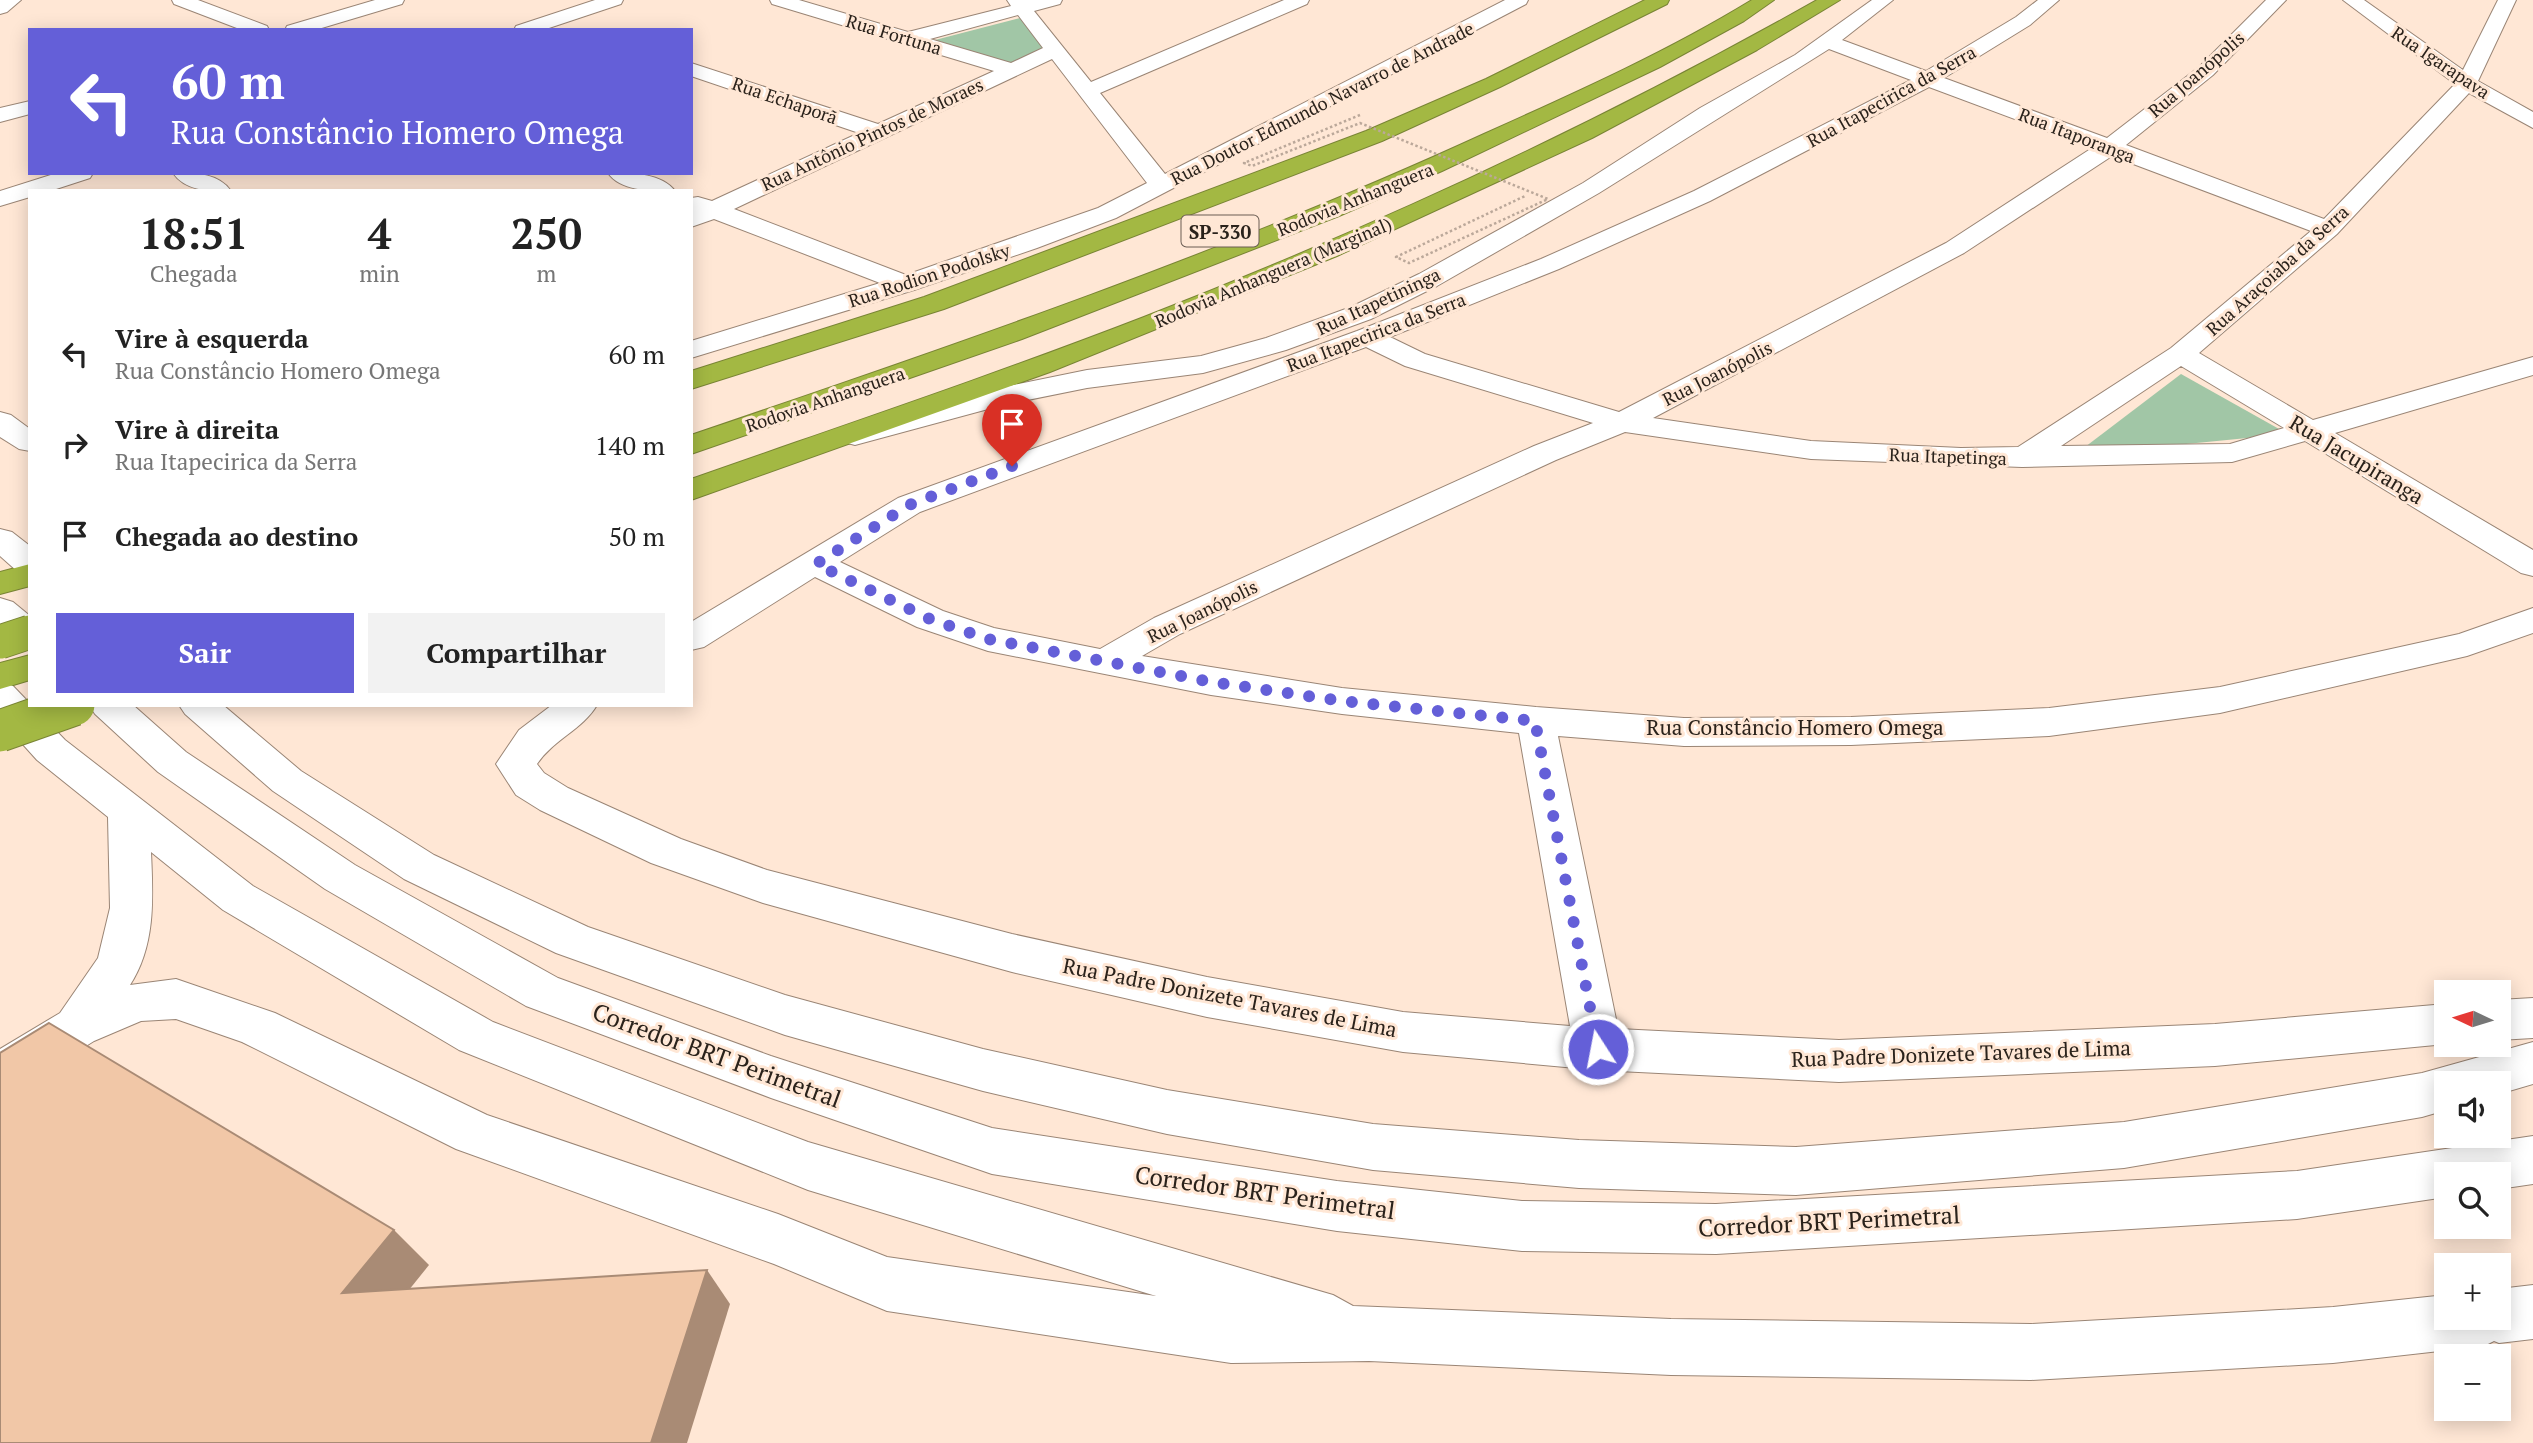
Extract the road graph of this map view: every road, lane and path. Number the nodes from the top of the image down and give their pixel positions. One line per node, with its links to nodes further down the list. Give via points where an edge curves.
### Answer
1 (12, 0): 20 (street)
2 (181, 0): 22 (street)
3 (395, 0): 23 (street)
4 (614, 0): 21 (street)
5 (779, 0): 26 (street, Rua Fortuna)
6 (1053, 0): 19 (street)
7 (1300, 0): 35 (street)
8 (1519, 0): 45 (street, Rua Doutor Edmundo Navarro de Andrade)
9 (1660, 0): 59 (highway, via 1374,136 934,303)
10 (1731, 0): 60 (highway, Rodovia Anhanguera / SP-330, via 1577,79 1416,153 1020,308)
11 (1831, 0): 66 (highway, Rodovia Anhanguera (Marginal), via 1522,163 1328,250 1154,322)
12 (1884, 0): 27 (street, Rua Itapetininga)
13 (2050, 0): 33 (street, Rua Itapecirica da Serra)
14 (2277, 0): 41 (street, Rua Joanópolis, via 2206,71)
15 (2341, 0): 16 (street)
16 (2353, 0): 28 (street, Rua Igarapava)
17 (2507, 0): 30 (street, Rua Araçoiaba da Serra)
18 (1763, 2): 65 (highway, Rodovia Anhanguera / SP-330, via 1699,39 1443,163 1185,268)
19 (1019, 5): 26 (street); 29 (street)
20 (0, 8)
21 (550, 21): 24 (street); 25 (street)
22 (255, 28)
23 (301, 28)
24 (529, 28)
25 (570, 28)
26 (910, 38): 31 (street, Rua Fortuna)
27 (1827, 41): 33 (street, Rua Itaporanga); 66 (street, Rua Itapetininga, via 1591,188 1428,280 1350,318 1203,364 1087,379 999,397)
28 (2413, 43): 30 (street); 34 (street, Rua Igarapava)
29 (1054, 50): 31 (street, Rua Antônio Pintos de Moraes); 35 (street)
30 (2483, 51): 34 (street, Rua Araçoiaba da Serra)
31 (1010, 69): 40 (street, Rua Antônio Pintos de Moraes)
32 (693, 70): 40 (street, Rua Echaporã)
33 (1928, 79): 41 (street, Rua Itaporanga); 55 (street, Rua Itapecirica da Serra, via 1702,196 1550,264)
34 (2467, 83): 39 (street, Rua Igarapava); 53 (street, Rua Araçoiaba da Serra)
35 (1087, 91): 45 (street)
36 (28, 108): 37 (street)
37 (0, 115)
38 (1360, 115): 50 (path, bridge, via 1244,163 1252,166 1360,123 1548,199 1409,263 1396,257)
39 (2533, 121)
40 (879, 132): 52 (street, Rua Antônio Pintos de Moraes)
41 (2110, 147): 53 (street, Rua Itaporanga); 62 (street, Rua Joanópolis, via 1955,248)
42 (76, 175): 46 (street)
43 (188, 175): 47 (street)
44 (623, 175): 48 (street)
45 (1162, 186): 54 (street, Rua Rodion Podolsky, via 1107,213)
46 (32, 189)
47 (215, 189)
48 (658, 189)
49 (28, 190): 51 (street)
50 (1525, 196)
51 (0, 199)
52 (698, 211): 54 (street)
53 (2328, 229): 57 (street, Rua Araçoiaba da Serra)
54 (905, 284): 56 (street, Rua Rodion Podolsky)
55 (1367, 337): 62 (street, Rua Itapetinga, via 1415,360); 71 (street, Rua Itapecirica da Serra, via 909,505)
56 (693, 349)
57 (2181, 354): 63 (street, Rua Jacupiranga); 67 (street, Rua Araçoiaba da Serra)
58 (2533, 366): 63 (street, Rua Itapetinga)
59 (693, 379)
60 (739, 404)
61 (0, 421): 64 (street)
62 (1622, 422): 67 (street, Rua Itapetinga, via 1811,450); 83 (street, Rua Joanópolis, via 1167,626)
63 (2312, 432): 67 (street, Rua Itapetinga, via 2232,453); 72 (street, Rua Jacupiranga)
64 (28, 441)
65 (693, 444)
66 (809, 448): 68 (highway, Rodovia Anhanguera (Marginal))
67 (2022, 458)
68 (693, 489)
69 (0, 539): 70 (street)
70 (28, 562)
71 (816, 564): 81 (street, Rua Itapecirica da Serra); 83 (street, Rua Constâncio Homero Omega, via 930,619 988,639)
72 (2533, 565)
73 (28, 576): 74 (highway)
74 (0, 583)
75 (0, 610): 79 (street)
76 (28, 613): 78 (highway)
77 (2533, 620): 91 (street, Rua Constâncio Homero Omega, via 2467,644 2220,700 2049,722 1851,732 1684,732)
78 (0, 621)
79 (28, 632)
80 (28, 635): 82 (highway, bridge)
81 (693, 637)
82 (0, 642)
83 (1105, 662): 91 (street, Rua Constâncio Homero Omega, via 1342,701)
84 (28, 668): 85 (highway)
85 (0, 676)
86 (0, 695): 93 (street, via 51,750)
87 (68, 707): 92 (highway, bridge)
88 (110, 707): 103 (street, Corredor BRT Perimetral, via 172,762 340,877 542,992 771,1077 992,1151 1337,1206 1522,1226 1716,1229 2297,1195)
89 (200, 707): 102 (street, via 287,781 419,867 572,940 785,1014 904,1048 983,1070 1222,1122 1387,1148 1579,1164 1796,1171 2124,1146)
90 (575, 707): 98 (street, Rua Padre Donizete Tavares de Lima, via 533,740 516,764 530,784 666,851 763,886 1012,953 1220,999 1403,1032)
91 (1535, 721): 98 (street)
92 (0, 731)
93 (128, 811): 97 (street, via 130,919 119,964); 107 (street, via 238,898 477,1037 808,1166)
94 (2533, 1018): 95 (street)
95 (2511, 1019)
96 (2434, 1025): 98 (street, Rua Padre Donizete Tavares de Lima, via 2215,1045 1839,1061)
97 (77, 1027): 101 (street); 107 (street, via 138,1002 176,999 258,1027 474,1133 778,1240 887,1284 1231,1335)
98 (1598, 1049)
99 (2533, 1063): 100 (street)
100 (2505, 1071)
101 (0, 1074)
102 (2434, 1092)
103 (2533, 1160)
104 (2533, 1312): 105 (street)
105 (2511, 1315)
106 (2434, 1324): 107 (street, via 2333,1335 2031,1352 1671,1347)
107 (1369, 1333)

